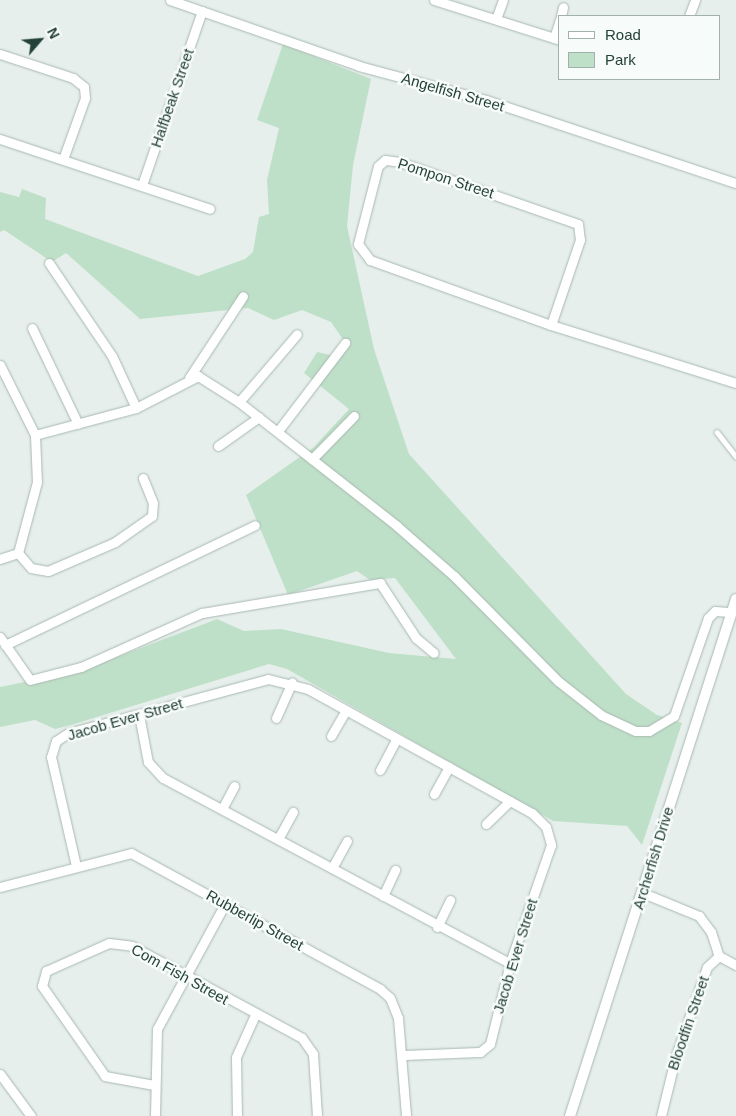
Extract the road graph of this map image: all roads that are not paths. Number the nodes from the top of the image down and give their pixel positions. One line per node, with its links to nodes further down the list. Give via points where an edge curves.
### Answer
1 (170, 0): 5 (street, Angelfish Street)
2 (434, 0): 7 (street)
3 (503, 0): 7 (street)
4 (695, 0): 6 (street)
5 (202, 11): 12 (street, Angelfish Street, via 359,66 486,100); 13 (street, Halfbeak Street)
6 (689, 15)
7 (496, 19): 8 (street)
8 (557, 39)
9 (0, 54): 11 (street, via 73,78 84,86 85,98)
10 (0, 139): 11 (street)
11 (63, 159): 13 (street)
12 (736, 183)
13 (142, 185): 14 (street)
14 (210, 209)
15 (49, 263): 25 (street, via 112,356)
16 (242, 296): 22 (street)
17 (551, 325): 17 (street, Pompon Street, via 362,254 358,244 378,166 385,160 400,162 578,224 580,240); 23 (street, Pompon Street)
18 (32, 328): 28 (street)
19 (297, 334): 24 (street)
20 (345, 343): 29 (street)
21 (0, 366): 31 (street)
22 (189, 378): 24 (street, via 198,376); 25 (street, via 155,402)
23 (736, 383)
24 (239, 402): 27 (street)
25 (136, 408): 28 (street)
26 (354, 416): 34 (street)
27 (259, 417): 29 (street); 32 (street)
28 (78, 424): 31 (street)
29 (278, 431): 34 (street)
30 (717, 432): 33 (lane)
31 (35, 435): 37 (street, via 37,482)
32 (218, 446)
33 (736, 456)
34 (312, 459): 40 (street, via 454,576 529,657 601,715 636,731 649,731 674,716 708,618 715,610)
35 (143, 478): 37 (street, via 153,504 152,516 115,542 48,571 31,568)
36 (255, 525): 41 (street)
37 (18, 553): 38 (street)
38 (0, 559)
39 (736, 599): 40 (street, Archerfish Drive)
40 (731, 612): 63 (street, Archerfish Drive)
41 (2, 641): 42 (street, via 30,680 81,667 202,613 380,583 416,638)
42 (434, 653)
43 (292, 682): 44 (street, Jacob Ever Street); 45 (street, Jacob Ever Street, via 261,681); 46 (street)
44 (345, 712): 47 (street); 48 (street, Jacob Ever Street)
45 (138, 715): 54 (street, via 154,771); 59 (street, Jacob Ever Street, via 64,735 51,748)
46 (276, 718)
47 (331, 736)
48 (396, 740): 49 (street, Jacob Ever Street); 50 (street)
49 (449, 767): 52 (street); 53 (street, Jacob Ever Street)
50 (380, 770)
51 (234, 786): 54 (street)
52 (434, 794)
53 (510, 801): 56 (street); 69 (street, Jacob Ever Street, via 542,822 551,845)
54 (222, 809): 57 (street)
55 (293, 812): 57 (street)
56 (486, 824)
57 (278, 839): 60 (street)
58 (347, 841): 60 (street)
59 (76, 866): 62 (street, Rubberlip Street); 66 (street, Rubberlip Street, via 131,853)
60 (332, 868): 64 (street)
61 (396, 870): 64 (street)
62 (1, 884)
63 (643, 893): 68 (street, via 698,916 712,932); 81 (street, Archerfish Drive)
64 (383, 896): 67 (street)
65 (450, 900): 67 (street)
66 (225, 904): 71 (street); 73 (street, Rubberlip Street, via 388,995 398,1018)
67 (437, 927): 69 (street)
68 (719, 956): 70 (street); 82 (street, Bloodfin Street, via 704,974 676,1055)
69 (510, 963): 73 (street, Jacob Ever Street, via 487,1048 475,1053)
70 (736, 965)
71 (185, 976): 72 (street, Com Fish Street); 75 (street, via 157,1029); 75 (street, Com Fish Street, via 120,942 63,961 42,977 61,1016 105,1076)
72 (255, 1015): 78 (street, via 236,1057); 79 (street, Com Fish Street, via 308,1045)
73 (403, 1055): 80 (street, Rubberlip Street)
74 (0, 1074): 76 (street)
75 (154, 1084): 77 (street)
76 (31, 1116)
77 (155, 1116)
78 (237, 1116)
79 (317, 1116)
80 (406, 1116)
81 (570, 1116)
82 (662, 1116)

